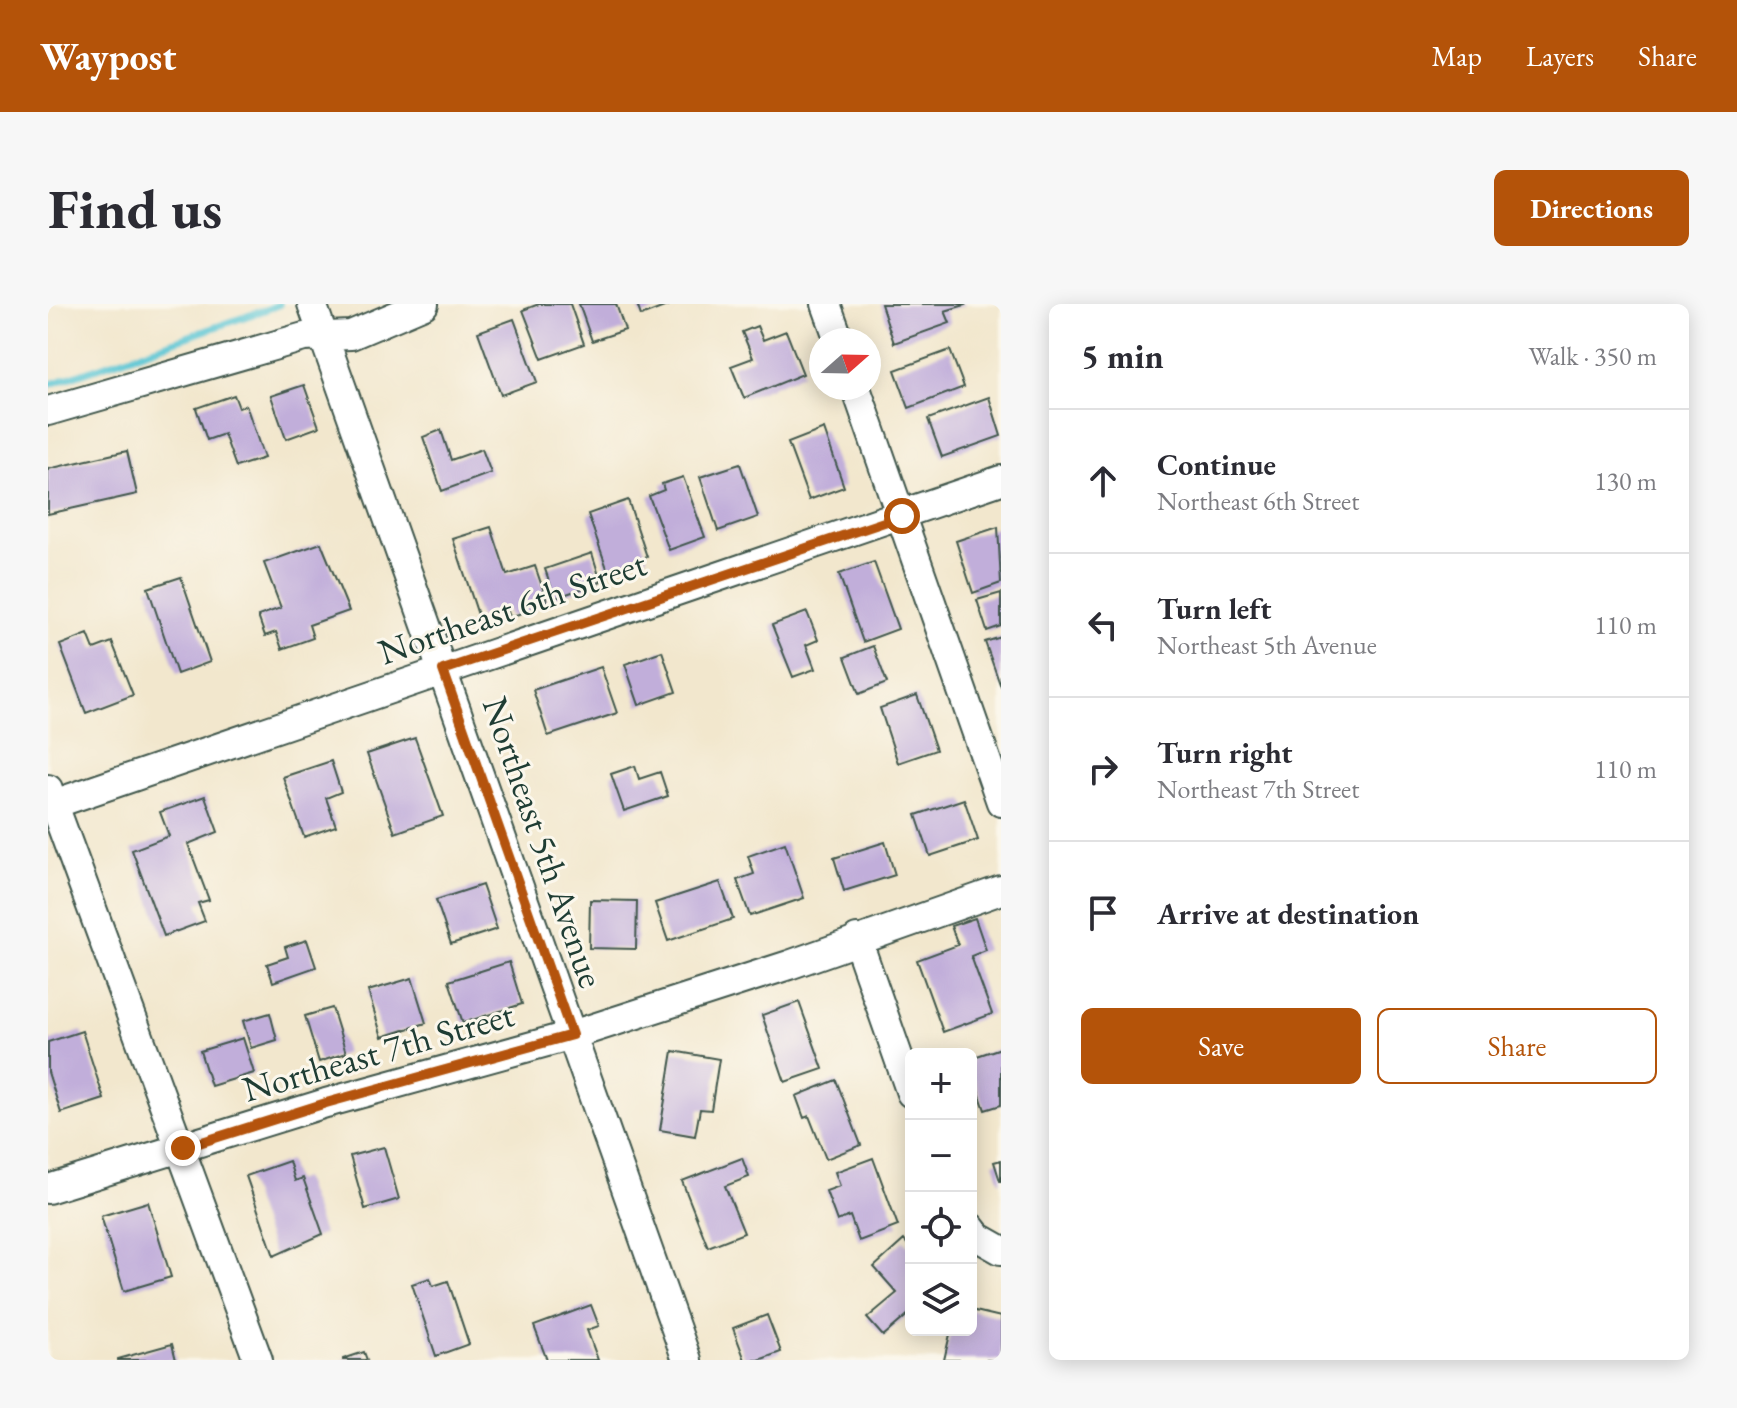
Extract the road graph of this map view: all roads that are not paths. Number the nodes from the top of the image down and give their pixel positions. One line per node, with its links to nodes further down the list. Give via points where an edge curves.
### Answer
1 (312, 304): 5 (street, Northeast 5th Avenue)
2 (424, 304): 5 (street, via 351,335)
3 (826, 304): 4 (street)
4 (835, 328)
5 (324, 336): 7 (street, via 304,337); 10 (street, Northeast 5th Avenue)
6 (860, 400): 9 (street)
7 (48, 411)
8 (1001, 480): 9 (street, Northeast 6th Street)
9 (902, 516): 10 (street, Northeast 6th Street); 12 (street)
10 (443, 670): 11 (street, Northeast 6th Street); 15 (street, Northeast 5th Avenue)
11 (50, 799): 17 (street)
12 (1001, 802)
13 (1001, 890): 14 (street, Northeast 7th Street)
14 (857, 939): 15 (street, Northeast 7th Street); 16 (street)
15 (572, 1035): 17 (street, Northeast 7th Street); 22 (street, Northeast 5th Avenue)
16 (905, 1076)
17 (183, 1148): 18 (street, Northeast 7th Street); 21 (street)
18 (48, 1189)
19 (977, 1236): 20 (street)
20 (1001, 1250)
21 (258, 1360)
22 (687, 1360)

